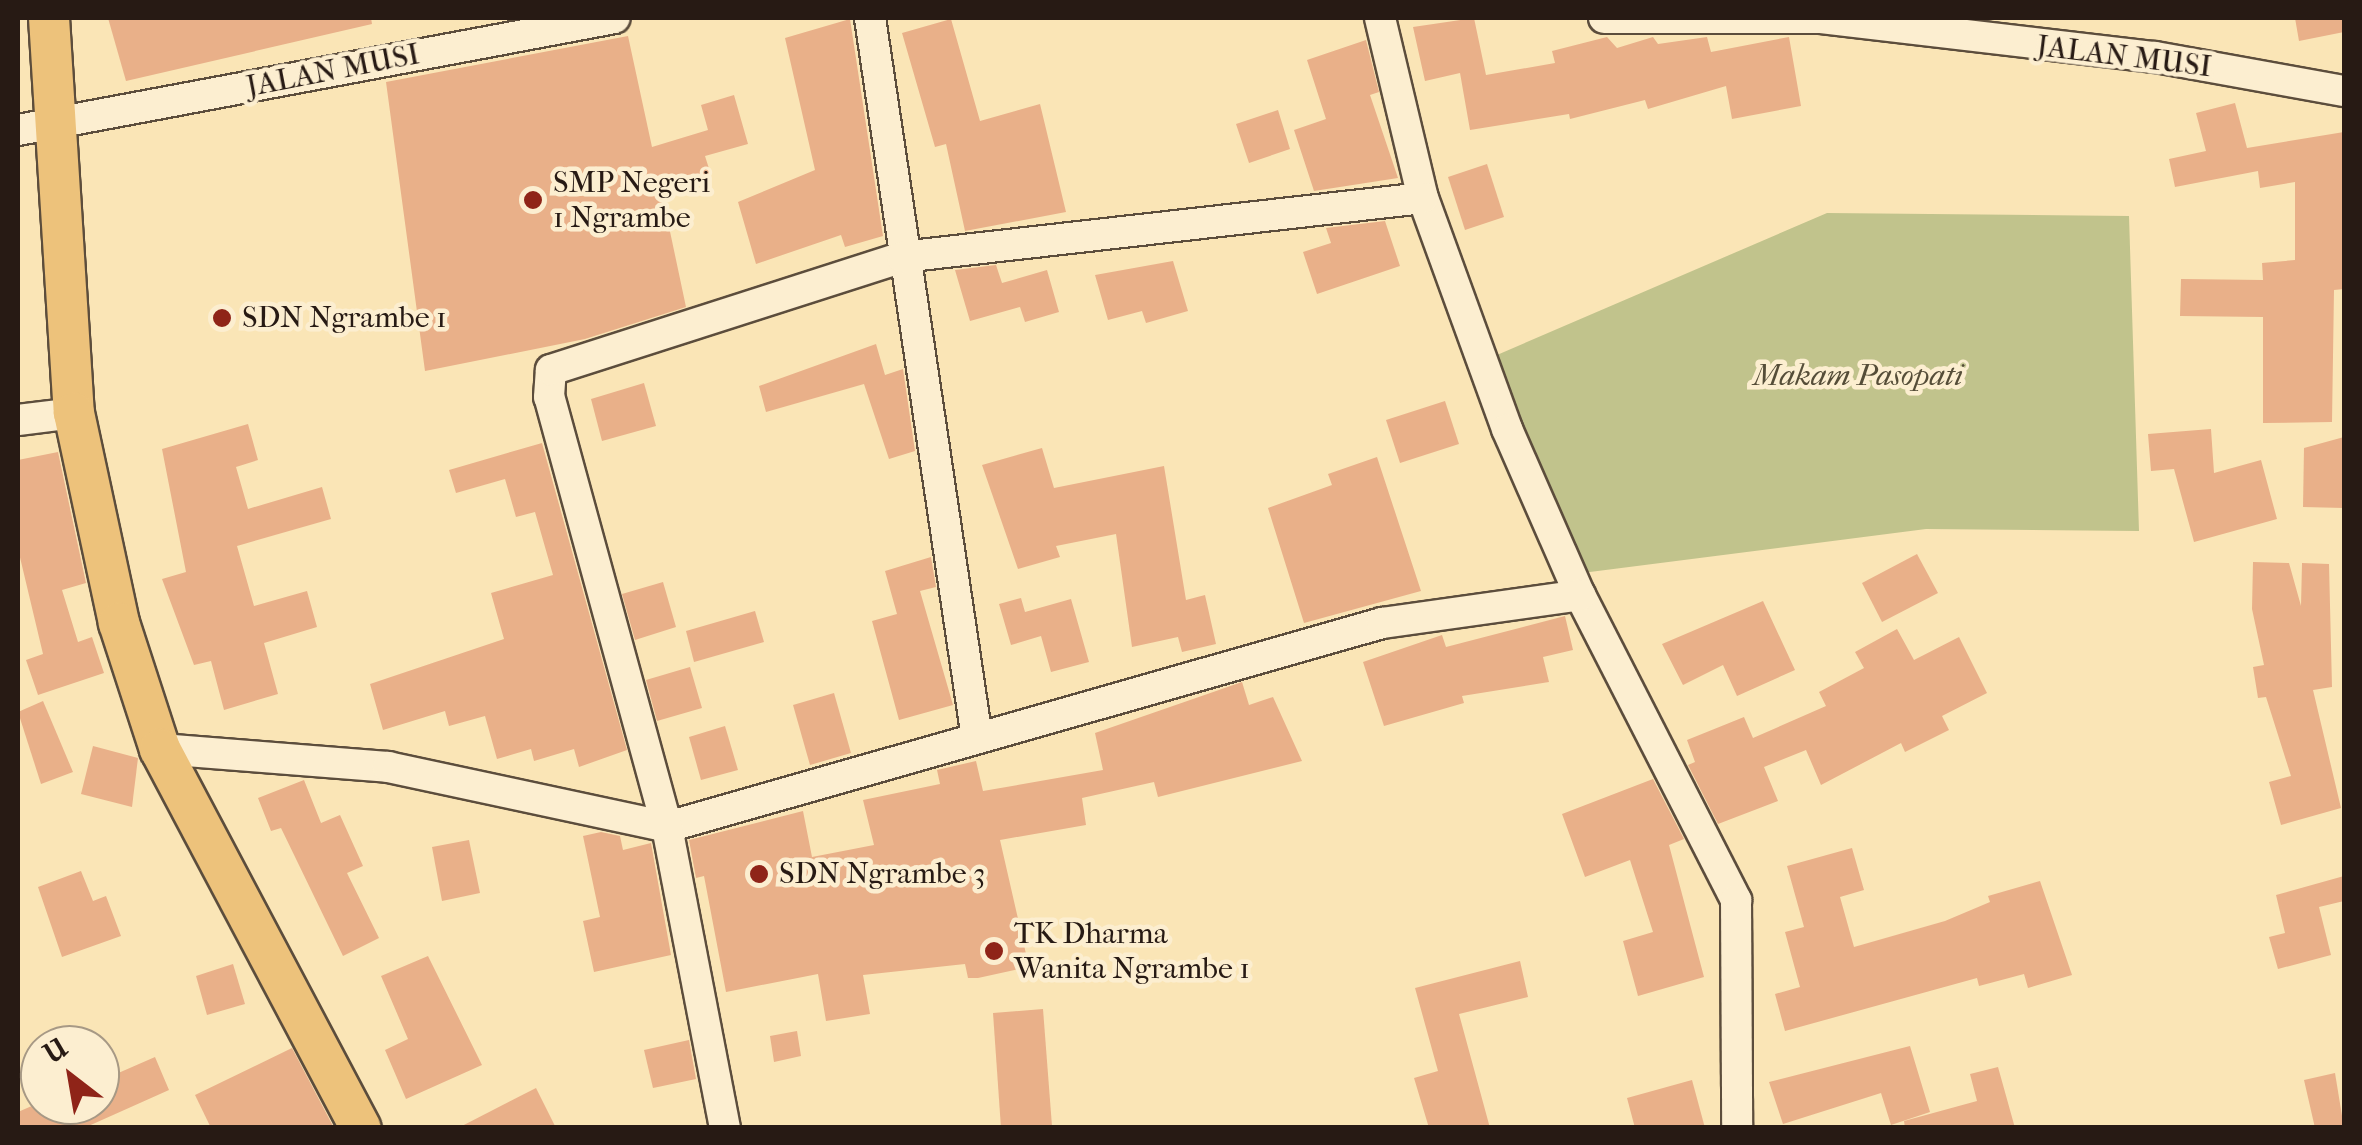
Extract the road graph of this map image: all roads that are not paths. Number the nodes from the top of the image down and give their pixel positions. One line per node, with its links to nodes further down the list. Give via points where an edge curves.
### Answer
1 (49, 18): 7 (main road)
2 (615, 18): 7 (street, JALAN MUSI)
3 (870, 18): 9 (street)
4 (1380, 18): 8 (street)
5 (1604, 18): 6 (street, JALAN MUSI, via 1820,18 2155,57)
6 (2344, 91)
7 (34, 127): 10 (main road)
8 (1423, 198): 9 (street); 12 (street, via 1507,430)
9 (902, 257): 13 (street); 15 (street, via 550,370 549,396)
10 (74, 413): 11 (street); 14 (main road, via 119,623)
11 (18, 420)
12 (1580, 596): 13 (street, via 1382,623); 18 (street, via 1736,900)
13 (976, 738): 15 (street)
14 (160, 749): 15 (street, via 388,767); 16 (main road)
15 (667, 827): 17 (street)
16 (362, 1128)
17 (725, 1128)
18 (1737, 1128)

